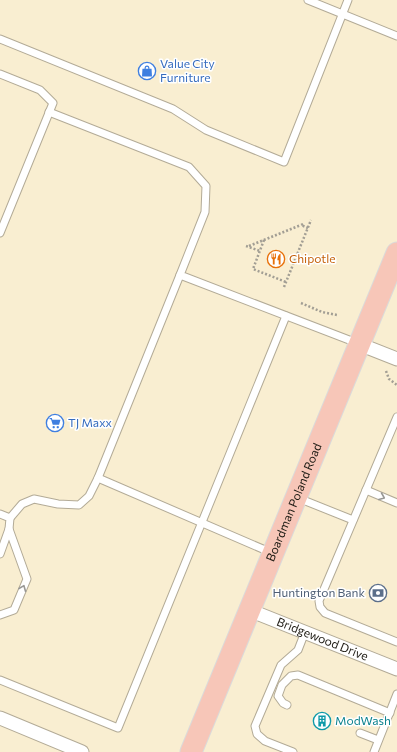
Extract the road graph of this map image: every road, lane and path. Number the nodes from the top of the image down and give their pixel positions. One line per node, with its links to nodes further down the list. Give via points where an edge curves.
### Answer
1 (308, 0): 3 (lane)
2 (348, 0): 3 (lane)
3 (343, 14): 4 (lane); 5 (lane, via 284,162 206,130 173,109)
4 (397, 36)
5 (0, 39)
6 (0, 74): 7 (lane, via 40,90 53,103)
7 (49, 112): 10 (lane); 14 (lane, via 189,167 206,186 205,212)
8 (311, 220): 9 (path)
9 (308, 228): 11 (path, via 302,224); 15 (path)
10 (0, 233)
11 (264, 240): 12 (path); 12 (path, via 248,246)
12 (260, 251): 15 (path, via 253,269)
13 (397, 253): 20 (main road, Boardman Poland Road)
14 (180, 275): 19 (lane); 25 (lane)
15 (286, 282): 16 (path)
16 (284, 287)
17 (301, 303): 18 (path)
18 (337, 315)
19 (286, 316): 20 (lane); 32 (lane)
20 (359, 344): 21 (street); 27 (main road, Boardman Poland Road)
21 (397, 359)
22 (386, 371): 23 (path, via 389,379)
23 (397, 385)
24 (397, 418): 26 (lane)
25 (98, 478): 30 (lane, via 89,496 79,505 34,499 22,504); 32 (lane)
26 (366, 490): 28 (lane, one-way to 28); 31 (lane)
27 (296, 497): 31 (lane); 34 (main road, Boardman Poland Road)
28 (397, 503)
29 (0, 514): 30 (lane)
30 (10, 518): 33 (lane)
31 (353, 520): 39 (lane, via 319,601 320,607 325,613)
32 (201, 522): 34 (lane); 41 (lane, via 118,728)
33 (9, 529): 35 (lane); 37 (lane, one-way to 33, via 14,610 27,579)
34 (272, 553): 36 (main road, Boardman Poland Road)
35 (0, 554)
36 (249, 610): 38 (street, Bridgewood Drive); 49 (main road, Boardman Poland Road)
37 (0, 615)
38 (305, 632): 40 (street, Bridgewood Drive); 50 (lane, via 298,650 281,665 255,726 257,734 265,741)
39 (397, 642)
40 (397, 669)
41 (0, 680)
42 (397, 694): 44 (lane)
43 (288, 705): 44 (lane, via 278,696 282,685 291,676 298,675)
44 (390, 713): 47 (lane)
45 (0, 718): 48 (street)
46 (360, 733): 47 (lane)
47 (378, 740): 51 (lane)
48 (76, 751)
49 (191, 752)
50 (293, 752)
51 (374, 752)

